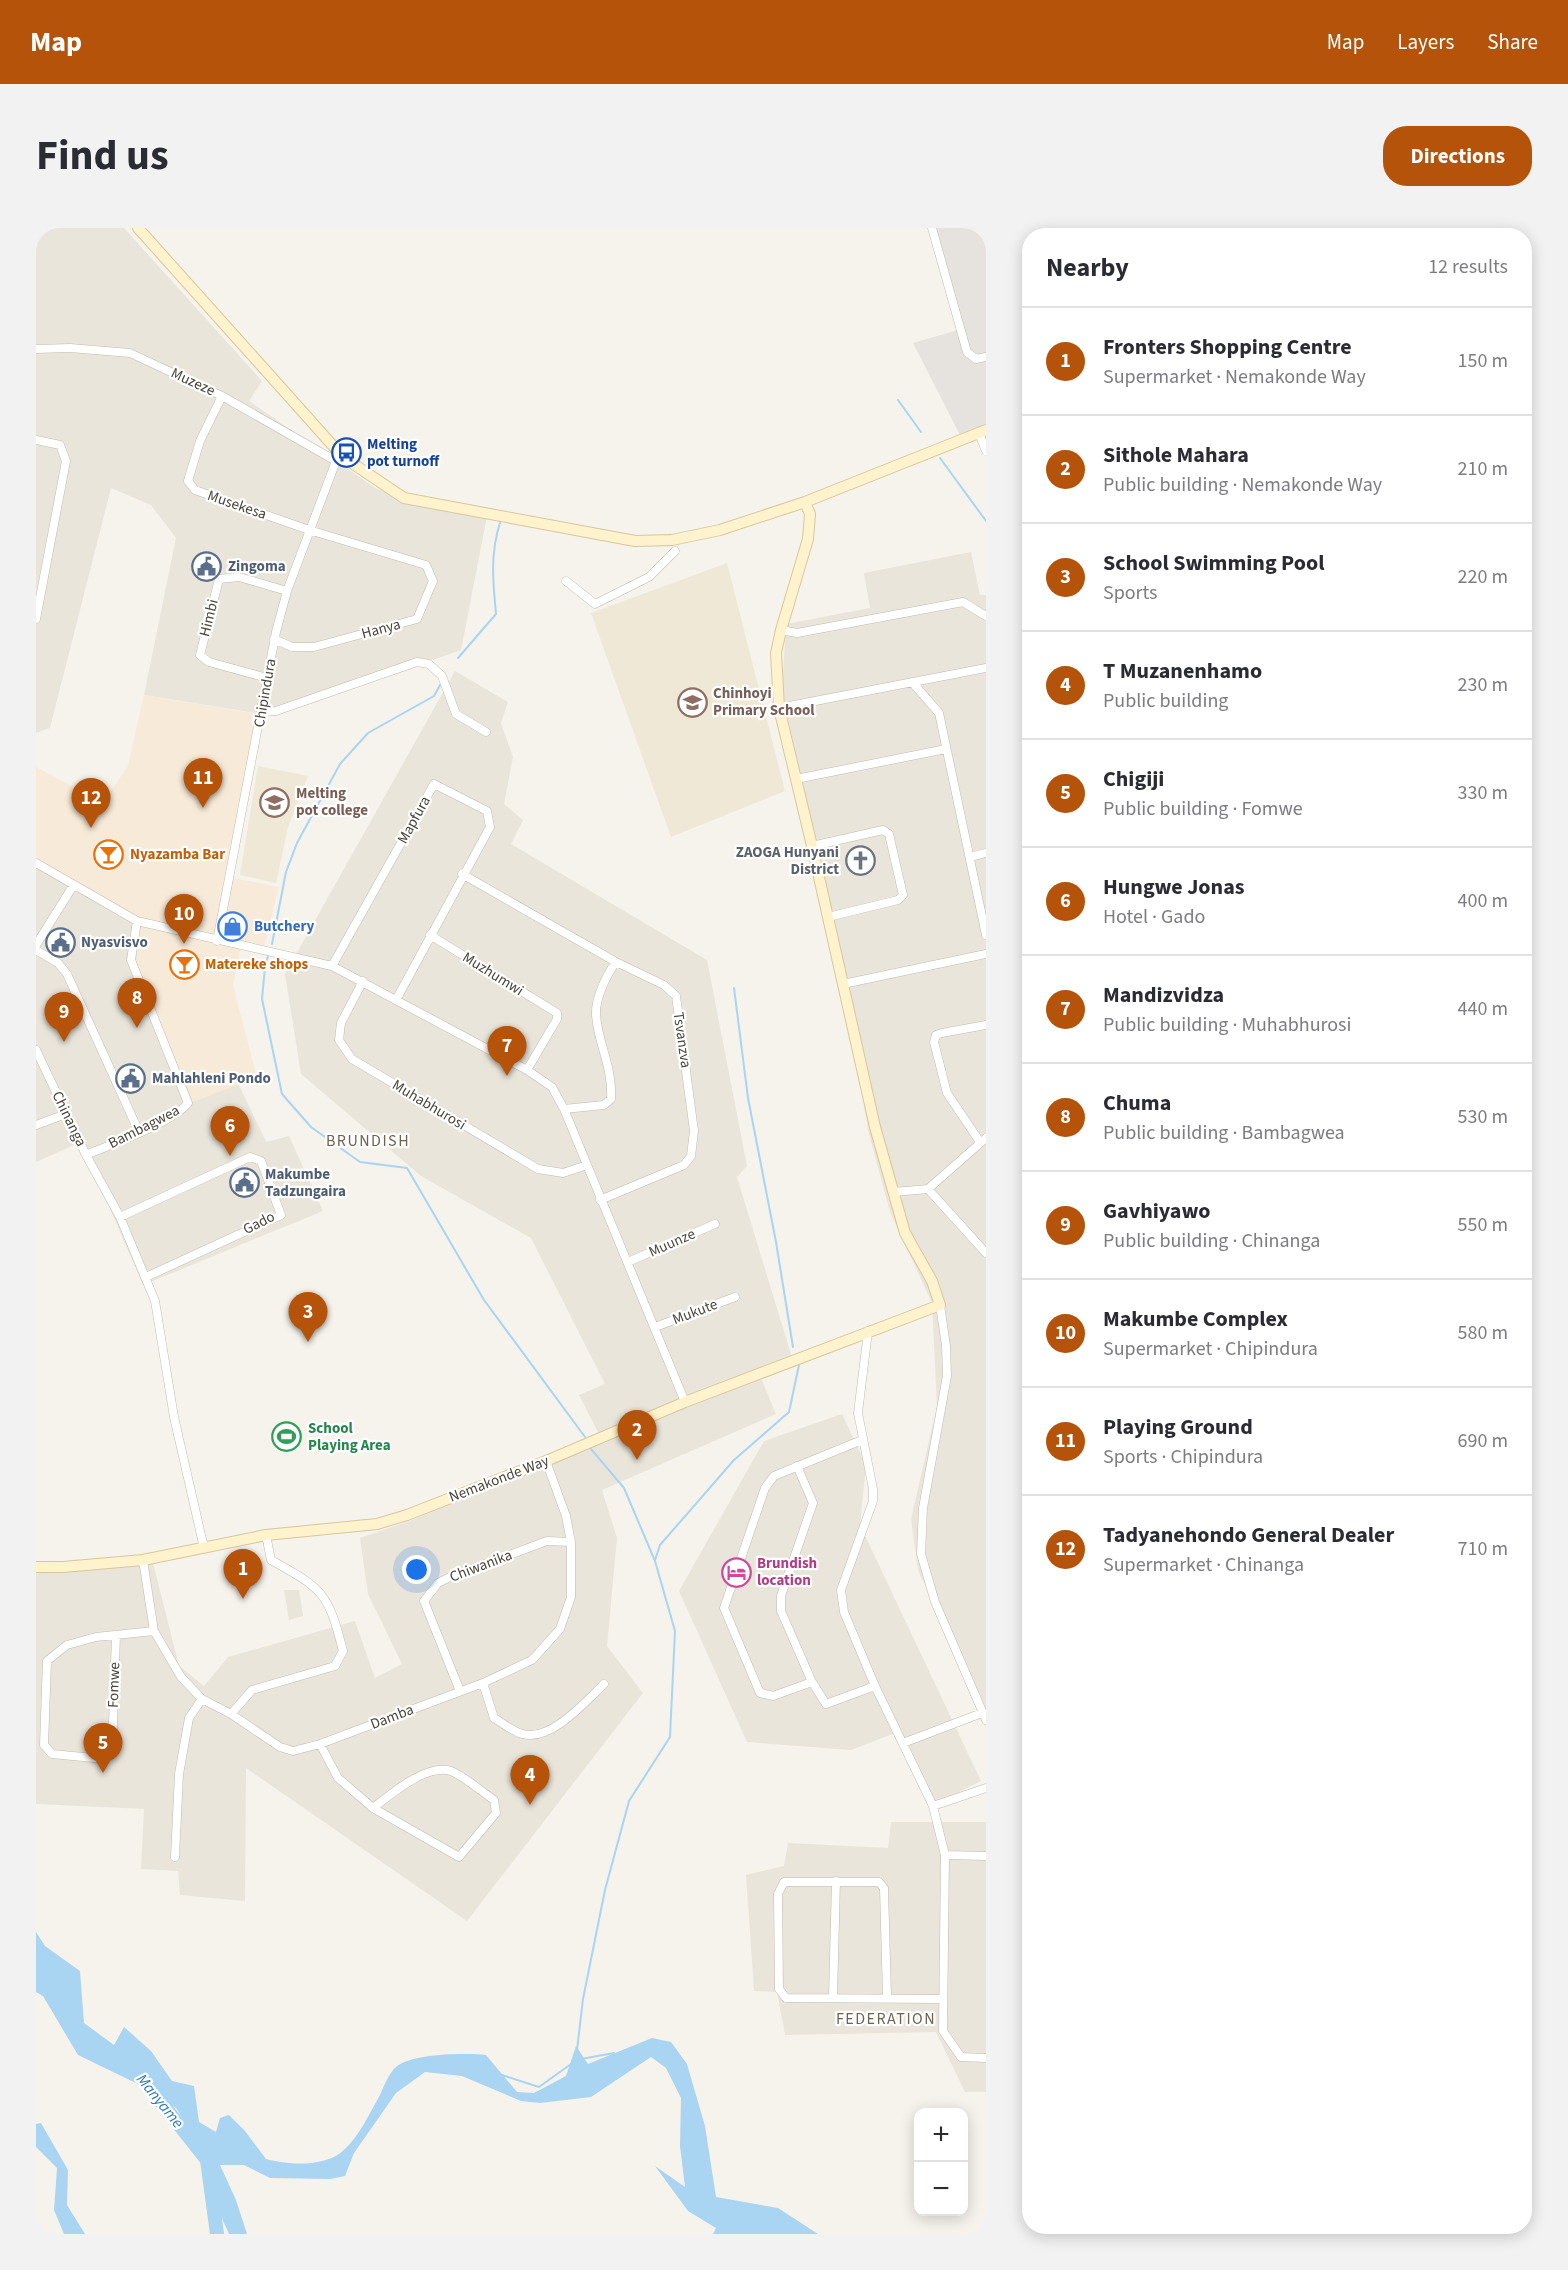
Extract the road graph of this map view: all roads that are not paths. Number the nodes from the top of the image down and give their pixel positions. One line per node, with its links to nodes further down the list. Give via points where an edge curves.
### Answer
1 (138, 228): 9 (street)
2 (932, 228): 4 (street, via 967,352 976,359)
3 (36, 349): 5 (street, Muzeze, via 130,353)
4 (986, 357)
5 (222, 396): 9 (street, Muzeze); 11 (street, Musekesa, via 200,441 188,481 195,490)
6 (983, 432): 8 (street); 10 (street)
7 (36, 440): 16 (street, via 60,446 66,461)
8 (986, 451)
9 (340, 459): 10 (street, via 404,498 635,541 672,540 720,530); 11 (street, Chipindura)
10 (805, 502): 17 (street, via 810,514 808,539)
11 (309, 530): 14 (street, Chipindura); 18 (street, Hanya, via 426,565 433,581 417,619 314,646 292,647)
12 (675, 552): 13 (street, via 649,577 595,604)
13 (566, 581)
14 (287, 591): 18 (street, Chipindura); 20 (street, Himbi, via 239,577 219,579 200,655 209,662)
15 (986, 616): 17 (street, via 963,602 797,633)
16 (36, 619)
17 (781, 630): 22 (street, via 776,653)
18 (274, 639): 20 (street, Chipindura)
19 (986, 668): 21 (street)
20 (267, 678): 23 (street, Chipindura)
21 (912, 682): 22 (street); 25 (street, via 939,713)
22 (778, 708): 26 (street)
23 (262, 712): 24 (street, via 276,711 417,662 429,664 442,676 456,714); 37 (street, Chipindura)
24 (486, 732)
25 (946, 749): 26 (street); 29 (street)
26 (796, 778): 27 (street)
27 (812, 846): 33 (street); 33 (street, via 883,830 889,834 903,895 898,900)
28 (986, 854): 29 (street)
29 (970, 857): 36 (street)
30 (36, 863): 32 (street)
31 (462, 874): 35 (street, Mapfura); 41 (street, Tsvanzva); 42 (street, Mapfura, via 490,826 487,811 434,784)
32 (73, 886): 34 (street); 38 (street)
33 (828, 916): 44 (street)
34 (137, 921): 37 (street); 52 (street, Bambagwea, via 131,960 188,1103 182,1111)
35 (430, 935): 45 (street, Mapfura); 48 (street, Muzhumwi, via 557,1013)
36 (986, 935)
37 (217, 941): 42 (street)
38 (36, 945)
39 (36, 950): 52 (street, via 58,963 67,974)
40 (986, 954): 44 (street)
41 (616, 962): 49 (street, via 605,976 596,1013 612,1082 611,1099 604,1105); 58 (street, Tsvanzva, via 664,985 676,996 694,1131 691,1156 684,1165)
42 (332, 966): 43 (street)
43 (363, 981): 45 (street); 55 (street, Muhabhurosi, via 341,1023 339,1040 352,1059 538,1170 563,1173)
44 (843, 984): 57 (street)
45 (396, 1000): 48 (street)
46 (986, 1025): 53 (street, via 942,1033 936,1035 934,1042 947,1093)
47 (36, 1051): 50 (street, Chinanga)
48 (527, 1070): 49 (street, via 552,1087)
49 (564, 1109): 55 (street)
50 (66, 1114): 51 (street); 54 (street, Chinanga)
51 (36, 1125)
52 (139, 1132): 54 (street, Bambagwea)
53 (983, 1140): 56 (street)
54 (86, 1155): 59 (street, Chinanga)
55 (587, 1165): 58 (street)
56 (928, 1190): 57 (street); 61 (street)
57 (894, 1192): 65 (street, via 905,1233 932,1281)
58 (600, 1200): 62 (street)
59 (120, 1217): 63 (street, Chinanga); 63 (street, Gado, via 250,1157 261,1161 281,1215)
60 (715, 1224): 62 (street, Muunze)
61 (986, 1253)
62 (628, 1262): 66 (street)
63 (146, 1277): 74 (street, Chinanga, via 155,1301 174,1418)
64 (735, 1297): 66 (street, Mukute)
65 (940, 1305): 67 (street, Nemakonde Way); 85 (street, via 946,1376 923,1508 921,1554 935,1602)
66 (655, 1327): 68 (street)
67 (868, 1331): 68 (street, Nemakonde Way); 69 (street, via 858,1413)
68 (685, 1402): 70 (street, Nemakonde Way)
69 (862, 1440): 71 (street); 82 (street, via 873,1501 841,1590 844,1612)
70 (546, 1461): 72 (street, Nemakonde Way, via 377,1524); 73 (street, Damba)
71 (798, 1466): 79 (street, via 813,1503 782,1596 781,1611); 79 (street, via 774,1476 765,1488 724,1608 760,1693 773,1696)
72 (266, 1535): 74 (street, Nemakonde Way); 87 (street, via 271,1560 321,1592 333,1612 343,1651 335,1666 252,1690)
73 (571, 1542): 80 (street, Damba, via 571,1597 560,1629 531,1660); 83 (street, Chiwanika, via 547,1541 450,1577 438,1583 424,1601)
74 (204, 1548): 75 (street, Nemakonde Way)
75 (143, 1560): 76 (street, Nemakonde Way); 77 (street, Damba)
76 (36, 1567)
77 (154, 1632): 78 (street, Fomwe); 86 (street, Damba, via 181,1677)
78 (116, 1635): 78 (street, Fomwe, via 67,1645 47,1661 44,1745 52,1754 105,1758 112,1754)
79 (812, 1682): 82 (street, via 826,1704)
80 (483, 1683): 81 (street, via 494,1718 523,1734 539,1735 566,1720); 83 (street, Damba)
81 (604, 1684)
82 (875, 1686): 89 (street)
83 (460, 1692): 90 (street, Damba)
84 (986, 1693): 85 (street)
85 (976, 1697): 88 (street)
86 (202, 1699): 87 (street, Damba); 96 (street, via 189,1718 179,1774)
87 (231, 1714): 90 (street, Damba, via 280,1747 293,1751)
88 (984, 1717): 89 (street)
89 (903, 1743): 92 (street)
90 (320, 1744): 93 (street, via 338,1778)
91 (986, 1788): 92 (street)
92 (933, 1806): 94 (street)
93 (373, 1808): 93 (street, via 404,1784 432,1772 451,1771 494,1800 496,1813 459,1857)
94 (945, 1855): 95 (street); 100 (street)
95 (986, 1856)
96 (175, 1857)
97 (836, 1881): 98 (street); 98 (street, via 784,1882 778,1894 778,1989 786,1998); 99 (street, via 879,1882 884,1888)
98 (833, 1997): 99 (street)
99 (887, 1997): 100 (street)
100 (942, 1999): 101 (street, via 943,2031 961,2057)
101 (986, 2058)

